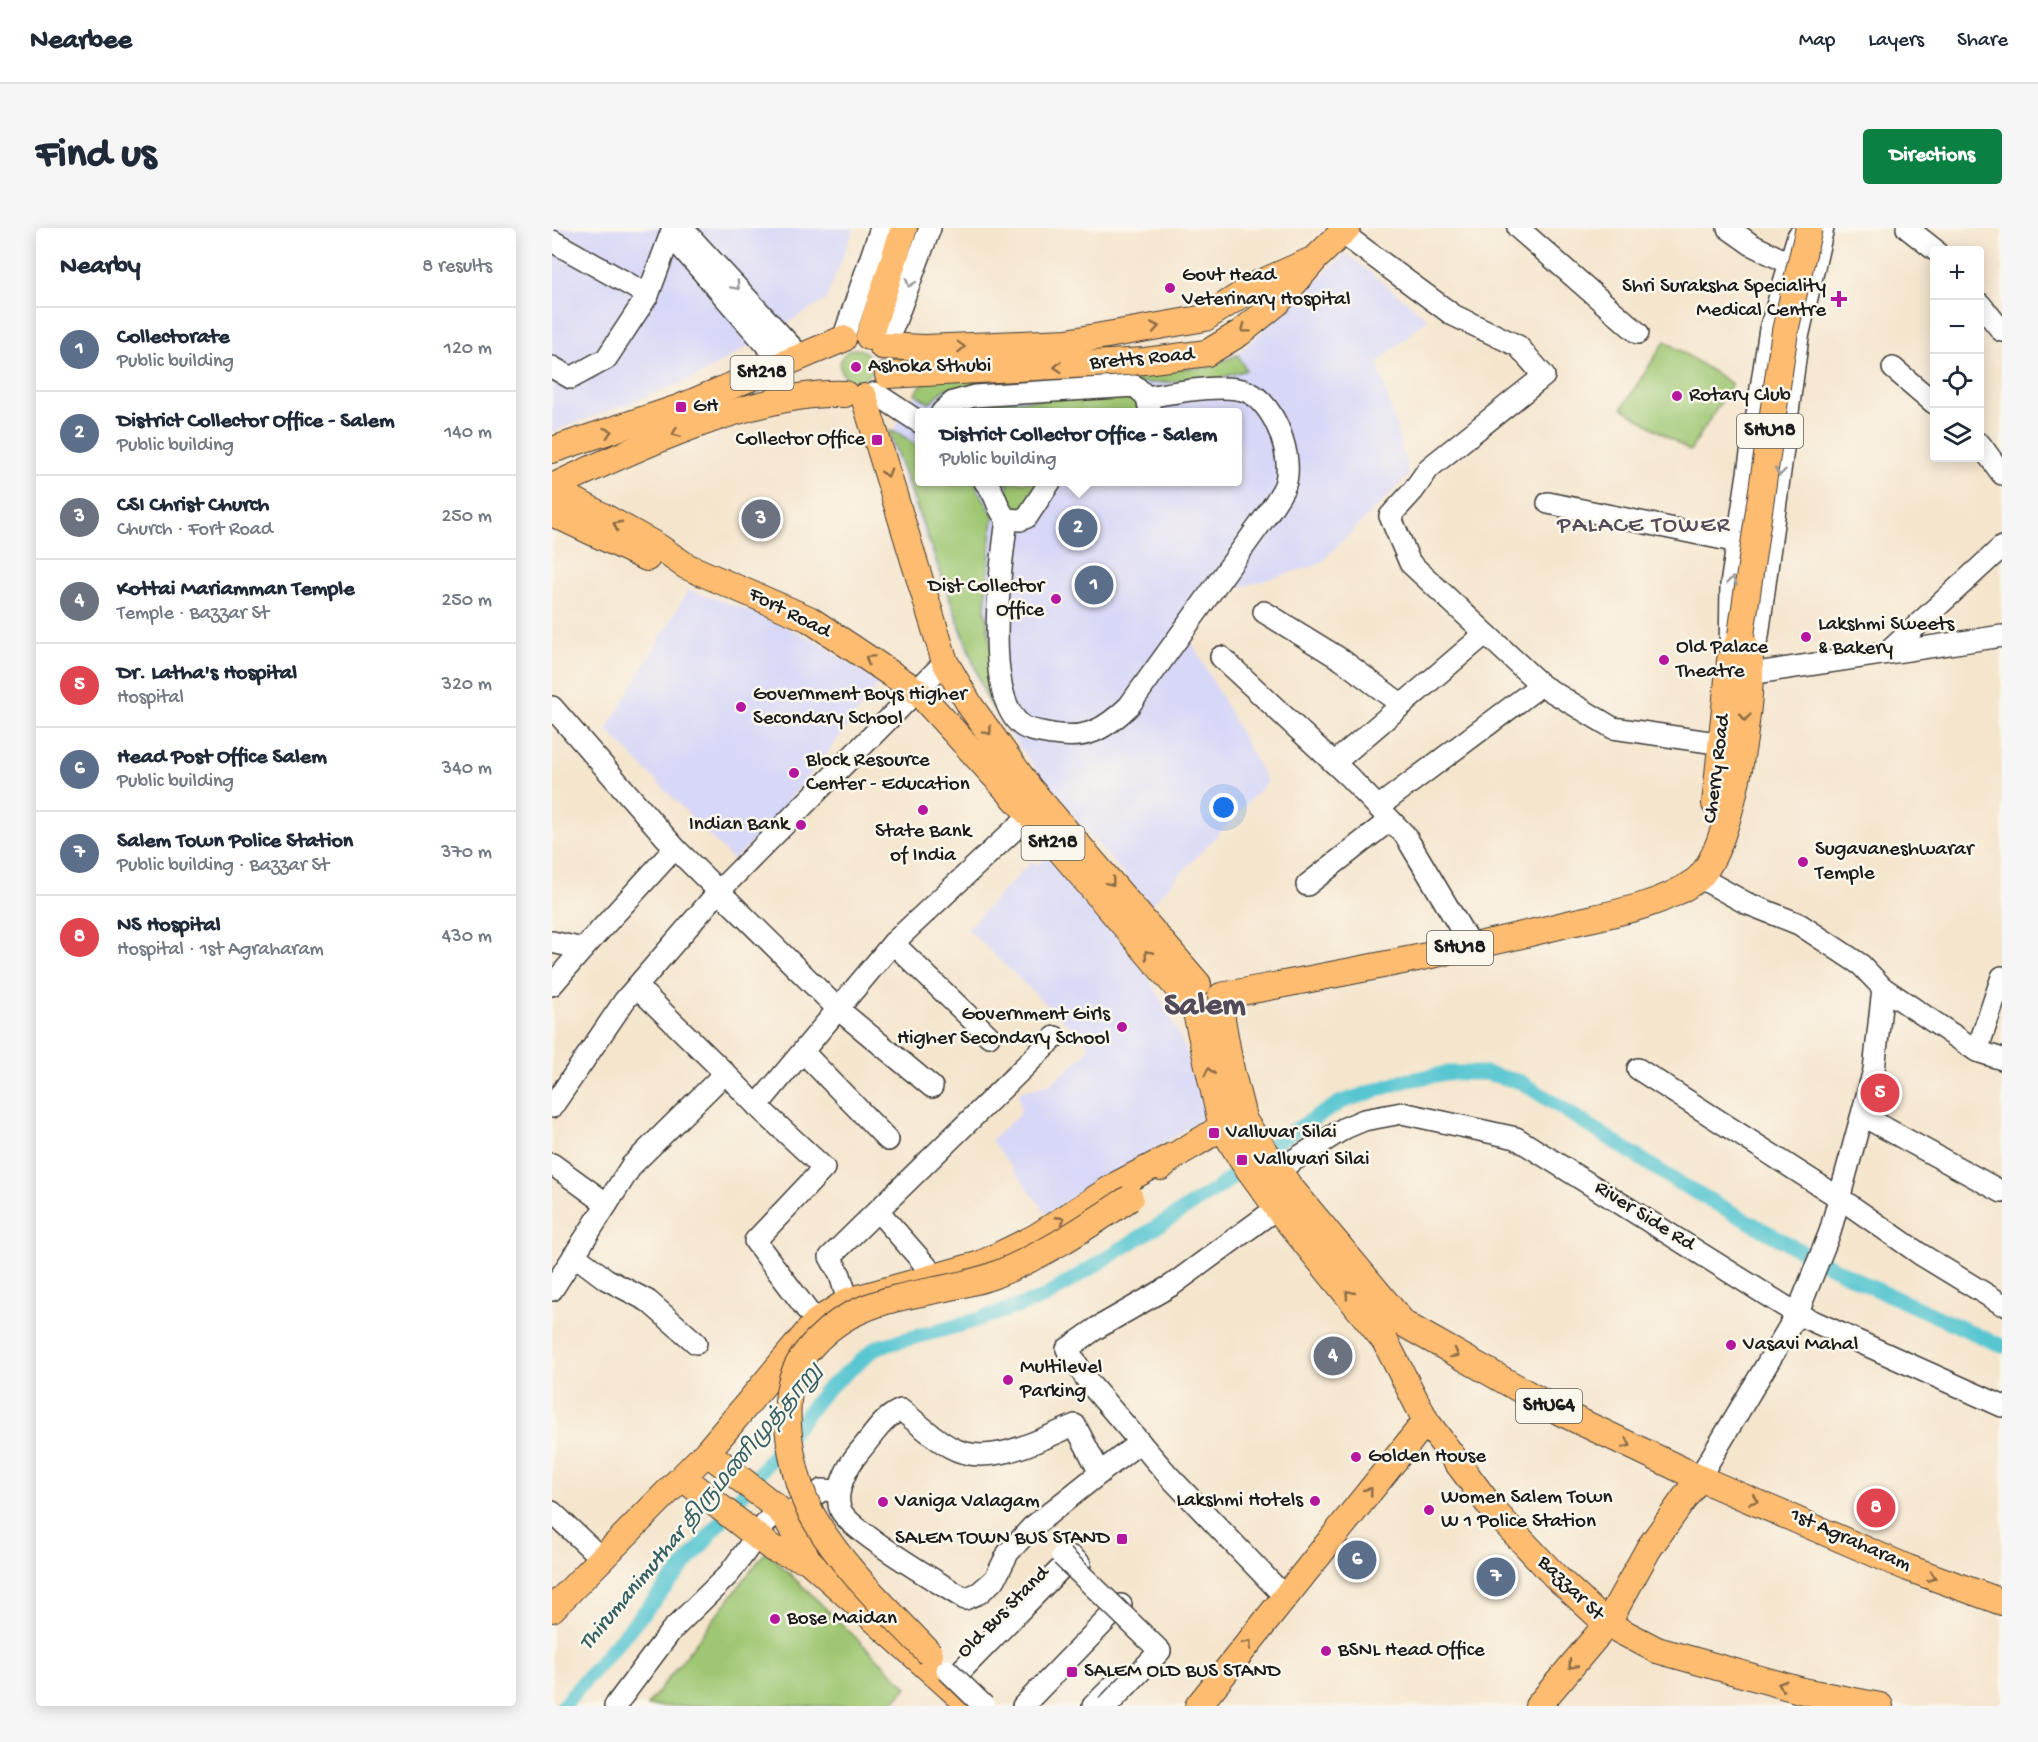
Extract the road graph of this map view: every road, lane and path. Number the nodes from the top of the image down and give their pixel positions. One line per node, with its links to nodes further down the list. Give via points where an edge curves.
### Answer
1 (881, 228): 19 (street)
2 (904, 228): 19 (main road)
3 (930, 228): 19 (street, one-way to 19, via 893,327)
4 (1518, 228): 21 (street)
5 (1728, 228): 15 (street)
6 (1800, 228): 15 (street, Cherry Road / SHU18)
7 (1809, 228): 50 (main road, SHU18, bridge, via 1785,331)
8 (1822, 228): 16 (street)
9 (1907, 228): 13 (street)
10 (1345, 230): 14 (main road, Bretts Road); 46 (street, via 1454,315 1518,346 1544,376 1429,468 1390,516 1410,563)
11 (675, 231): 17 (street); 23 (street)
12 (552, 240): 17 (street)
13 (1930, 246)
14 (1316, 258): 19 (main road, one-way to 14, via 925,348 1067,342 1205,318 1258,284); 27 (main road, Bretts Road, one-way to 27, via 1277,303 1207,354)
15 (1787, 265): 16 (street); 42 (street, Cherry Road / SHU18, via 1770,329)
16 (1811, 272): 50 (street, one-way to 50, via 1798,337 1758,636)
17 (648, 295): 25 (street, via 606,359 571,378)
18 (1984, 309): 20 (street)
19 (869, 329): 22 (main road, SH218); 27 (main road, SH218, via 889,360)
20 (2002, 332)
21 (1638, 333)
22 (843, 339): 23 (main road, SH218); 24 (main road, via 830,354)
23 (792, 361): 30 (main road, SH218)
24 (828, 365): 27 (main road, SH218, via 832,382); 30 (main road, SH218, via 748,396)
25 (552, 367)
26 (1893, 368): 28 (street)
27 (868, 390): 32 (street); 38 (main road, Bretts Road, one-way to 38, via 791,397 693,426); 51 (main road, SH218, one-way to 51)
28 (1930, 398)
29 (1149, 404): 31 (street, via 1135,386 974,396); 41 (street, via 1209,388 1247,392 1266,406 1286,447 1285,484 1129,706 1107,727 1072,737 1036,731 1021,724 1011,711 1002,687 996,647)
30 (681, 408): 34 (main road, SH218, one-way to 30)
31 (946, 408)
32 (915, 419)
33 (1984, 449): 35 (street)
34 (552, 450)
35 (2002, 474)
36 (989, 486): 41 (street)
37 (1047, 486): 41 (street, via 1028,517)
38 (552, 488): 44 (main road, Fort Road, one-way to 38)
39 (1548, 503): 42 (street)
40 (552, 513): 44 (main road, Fort Road, via 650,559)
41 (1007, 519)
42 (1738, 542): 50 (street, Cherry Road / SHU18, one-way to 42, via 1731,585)
43 (2002, 547): 48 (street)
44 (686, 566): 53 (main road, Fort Road, one-way to 44, via 809,619)
45 (1264, 612): 54 (street, via 1342,660)
46 (1485, 634): 52 (street); 54 (street)
47 (2002, 636): 48 (street)
48 (1887, 652): 50 (street)
49 (1221, 657): 57 (street)
50 (1739, 661): 56 (main road, Cherry Road)
51 (945, 662): 53 (street); 72 (main road, SH218, one-way to 72, via 971,707 1030,789)
52 (1541, 685): 56 (street, via 1613,728); 58 (street)
53 (917, 691): 59 (main road, SH218); 63 (street)
54 (1402, 705): 57 (street)
55 (552, 707): 60 (street)
56 (1732, 746): 61 (main road, Cherry Road)
57 (1334, 763): 58 (street)
58 (1384, 814): 62 (street); 66 (street, via 1405,835)
59 (1030, 815): 65 (street); 72 (main road, SH218, one-way to 59)
60 (675, 848): 63 (street); 67 (street)
61 (1696, 880): 66 (main road, SHU18, via 1638,906); 71 (street, via 1800,924 1861,964)
62 (1307, 885)
63 (718, 891): 70 (street); 74 (street)
64 (552, 942): 67 (street)
65 (893, 943): 74 (street); 75 (street)
66 (1472, 946): 73 (main road, SHU18)
67 (584, 949): 69 (street)
68 (2002, 978): 77 (street)
69 (552, 986)
70 (637, 987): 81 (street); 84 (street)
71 (1883, 988): 77 (street); 85 (street, via 1874,1070)
72 (1193, 1000): 73 (main road, via 1214,987); 86 (main road, SH218, one-way to 72)
73 (1220, 1002): 86 (main road)
74 (838, 1009): 78 (street); 82 (street)
75 (989, 1035)
76 (1054, 1037): 94 (street)
77 (1977, 1051): 79 (street)
78 (802, 1052): 83 (street); 87 (street)
79 (2002, 1059)
80 (1638, 1069): 92 (street)
81 (725, 1073): 83 (street); 93 (street, via 632,1165)
82 (932, 1087)
83 (758, 1106): 101 (street, via 824,1168 755,1241)
84 (552, 1107)
85 (1863, 1116): 91 (street); 92 (street)
86 (1235, 1117): 89 (main road); 90 (main road, SHU64)
87 (888, 1140)
88 (552, 1164): 93 (street)
89 (1124, 1191): 96 (main road, one-way to 89, via 981,1264); 122 (main road, bridge, via 1071,1236 1032,1258 991,1276 860,1310 825,1332 805,1354 791,1383 788,1416 792,1452 814,1520)
90 (1278, 1191): 100 (street, River Side Rd, via 1345,1128 1364,1120 1402,1113 1516,1138); 102 (main road, SHU64); 106 (street, River Side Rd, via 1172,1285 1067,1349 1089,1383)
91 (2002, 1192)
92 (1841, 1199): 99 (street); 100 (street)
93 (607, 1204): 95 (street)
94 (879, 1211): 96 (street); 98 (street, via 830,1257)
95 (574, 1255): 97 (street); 103 (street, via 606,1279 648,1301)
96 (934, 1275): 98 (main road)
97 (552, 1290)
98 (848, 1302): 101 (main road)
99 (2002, 1304)
100 (1797, 1314): 104 (street, River Side Rd); 109 (street)
101 (816, 1322): 107 (main road)
102 (1395, 1332): 105 (main road, Bazzar St); 109 (main road, SHU64, one-way to 109)
103 (696, 1343)
104 (2002, 1406)
105 (1426, 1421): 117 (main road, one-way to 105); 121 (main road, Bazzar St, via 1493,1510)
106 (1140, 1442): 108 (street); 117 (street)
107 (710, 1454): 110 (main road); 112 (main road)
108 (1100, 1473): 111 (street, via 1075,1425 1011,1451 980,1455 951,1448 901,1410 890,1414 856,1456); 111 (street, via 1031,1528 1008,1553 995,1579 965,1599 857,1527 841,1511)
109 (1699, 1478): 118 (main road, 1st Agraharam, one-way to 118, via 1908,1568); 121 (main road, via 1649,1548)
110 (688, 1481): 114 (main road); 115 (main road)
111 (839, 1491): 112 (street, via 822,1490)
112 (776, 1508): 114 (street); 116 (main road)
113 (552, 1512): 115 (street)
114 (753, 1533): 116 (main road, via 773,1550); 123 (street, via 729,1574 671,1631)
115 (601, 1558): 119 (main road)
116 (808, 1560): 122 (main road)
117 (1285, 1597): 130 (main road, one-way to 117)
118 (2002, 1602)
119 (552, 1609)
120 (1123, 1611): 122 (street, via 1072,1557); 122 (street, Old Bus Stand, bridge, via 1062,1556); 126 (street); 127 (street); 128 (street, via 1158,1640); 129 (street, bridge, via 1160,1651)
121 (1607, 1624): 131 (main road, one-way to 131); 132 (main road, Bazzar St, one-way to 121, via 1803,1691 1657,1650)
122 (941, 1670): 124 (main road); 125 (street, bridge)
123 (615, 1706)
124 (970, 1706)
125 (984, 1706)
126 (1023, 1706)
127 (1039, 1706)
128 (1093, 1706)
129 (1107, 1706)
130 (1198, 1706)
131 (1538, 1706)
132 (1880, 1706)

